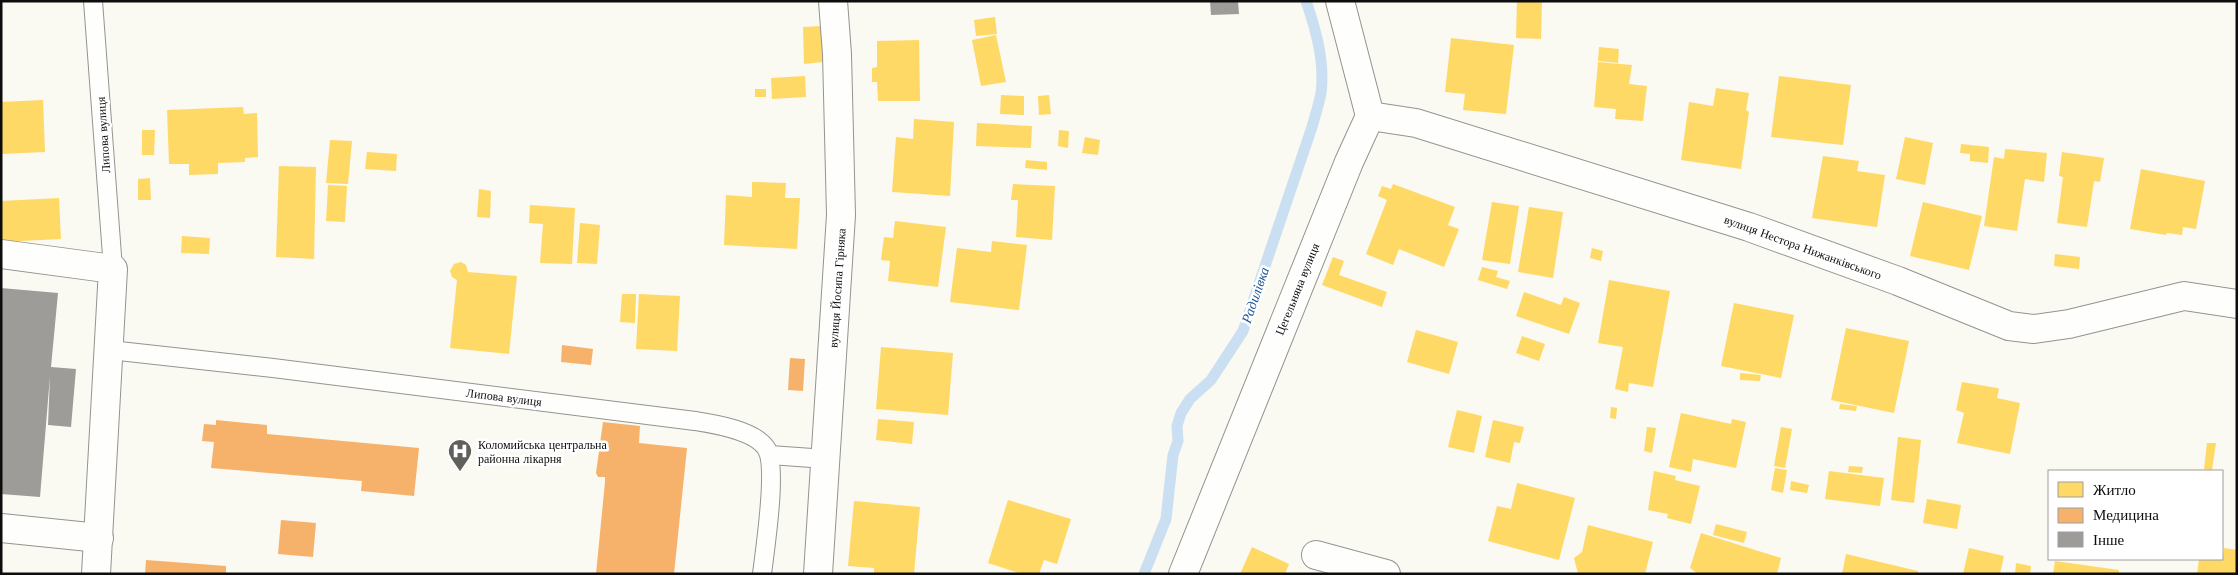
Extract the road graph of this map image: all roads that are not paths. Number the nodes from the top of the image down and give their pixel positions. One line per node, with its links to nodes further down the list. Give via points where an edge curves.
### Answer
1 (93, 1): 6 (lane, Липова вулиця)
2 (833, 1): 10 (street, вулиця Йосипа Гірняка, via 842,197)
3 (1340, 1): 4 (street)
4 (1370, 116): 7 (street, вулиця Нестора Нижанківського, via 1416,123 1749,227 1898,281 2009,326 2034,329 2069,324 2184,296); 17 (street, Цегельняна вулиця, via 1348,162)
5 (1, 254): 6 (street)
6 (113, 269): 8 (street, Липова вулиця)
7 (2237, 304)
8 (110, 350): 9 (lane, Липова вулиця, via 695,421 739,431 759,441); 12 (street, Липова вулиця)
9 (770, 455): 10 (lane); 15 (lane)
10 (826, 458): 16 (street, вулиця Йосипа Гірняка)
11 (1, 528): 12 (street)
12 (99, 538): 14 (street, Липова вулиця)
13 (1316, 555): 18 (street)
14 (96, 574)
15 (762, 574)
16 (818, 574)
17 (1183, 574)
18 (1386, 574)

